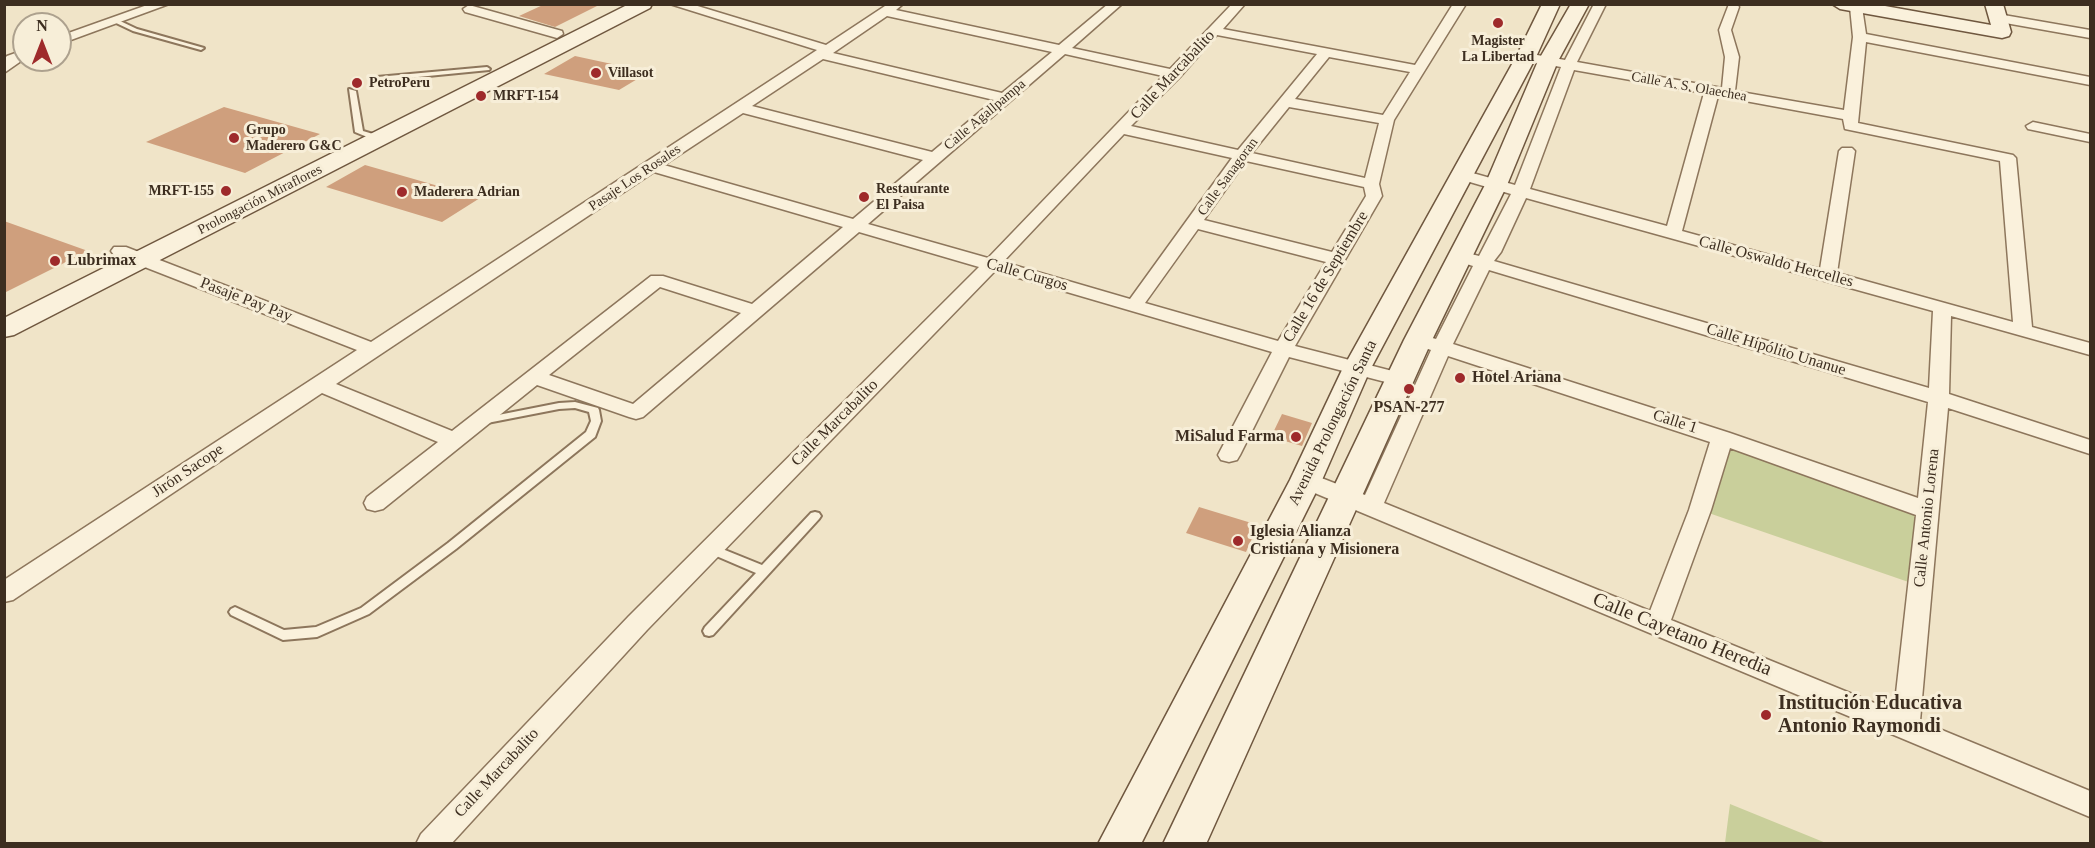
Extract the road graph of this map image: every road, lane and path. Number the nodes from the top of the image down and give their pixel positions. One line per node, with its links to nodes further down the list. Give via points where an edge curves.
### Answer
1 (163, 4): 17 (street)
2 (618, 4): 19 (street, Prolongación Miraflores)
3 (644, 4): 45 (street, Prolongación Miraflores)
4 (676, 4): 25 (street)
5 (1090, 4): 13 (street)
6 (1239, 4): 18 (street, Calle Marcabalito)
7 (1460, 4): 31 (street, Calle 16 de Septiembre)
8 (1551, 4): 27 (street, Avenida Prolongación Santa)
9 (1580, 4): 28 (street)
10 (1600, 4): 29 (street)
11 (1848, 6): 16 (street); 22 (street)
12 (474, 7): 19 (street)
13 (1113, 7): 24 (street, Calle Agallpampa)
14 (1733, 7): 37 (street, via 1725,30 1732,57)
15 (891, 8): 24 (street); 25 (street, Pasaje Los Rosales)
16 (1998, 18): 20 (street)
17 (116, 21): 21 (street); 23 (lane)
18 (1215, 31): 26 (street); 32 (street, Calle Marcabalito)
19 (557, 34): 30 (street, Prolongación Miraflores)
20 (2091, 34)
21 (72, 36)
22 (1860, 37): 34 (street); 42 (street)
23 (201, 48)
24 (1064, 48): 32 (street); 38 (street, Calle Agallpampa)
25 (827, 52): 38 (street); 40 (street, Pasaje Los Rosales)
26 (1326, 52): 31 (street); 39 (street, Calle Sanagoran)
27 (1526, 57): 28 (street, Calle A. S. Olaechea); 51 (street, Avenida Prolongación Santa)
28 (1548, 61): 29 (street, Calle A. S. Olaechea); 53 (street)
29 (1569, 65): 36 (street, Calle A. S. Olaechea); 53 (street)
30 (487, 69): 33 (lane); 45 (street, Prolongación Miraflores)
31 (1420, 70): 41 (street, Calle 16 de Septiembre)
32 (1175, 74): 44 (street, Calle Marcabalito)
33 (377, 79)
34 (2091, 81)
35 (352, 91): 45 (lane)
36 (1712, 91): 37 (street, Calle A. S. Olaechea); 56 (street)
37 (1728, 94): 42 (street, Calle A. S. Olaechea)
38 (1005, 98): 49 (street, Calle Agallpampa)
39 (1286, 102): 41 (street); 48 (street, Calle Sanagoran)
40 (738, 107): 49 (street); 50 (street, Pasaje Los Rosales)
41 (1387, 120): 52 (street, Calle 16 de Septiembre)
42 (1851, 121): 68 (street, Calle A. S. Olaechea, via 2008,158)
43 (2033, 126): 46 (street)
44 (1122, 129): 48 (street); 61 (street, Calle Marcabalito)
45 (369, 136): 57 (street, Prolongación Miraflores); 60 (street, Prolongación Miraflores)
46 (2091, 138)
47 (1847, 151): 62 (street)
48 (1241, 157): 52 (street); 54 (street, Calle Sanagoran)
49 (935, 158): 55 (street, Calle Agallpampa)
50 (654, 167): 55 (street, Calle Curgos); 70 (street, Pasaje Los Rosales)
51 (1462, 175): 53 (street, Calle Oswaldo Hercelles); 73 (street, Avenida Prolongación Santa)
52 (1371, 184): 58 (street, Calle 16 de Septiembre, via 1374,196)
53 (1508, 188): 56 (street, Calle Oswaldo Hercelles); 59 (street)
54 (1194, 223): 58 (street); 63 (street, Calle Sanagoran)
55 (855, 226): 61 (street, Calle Curgos); 66 (street, Calle Agallpampa)
56 (1673, 234): 62 (street, Calle Oswaldo Hercelles)
57 (120, 251): 60 (street, Pasaje Pay Pay); 64 (street, Prolongación Miraflores)
58 (1337, 259): 71 (street, Calle 16 de Septiembre)
59 (1472, 259): 69 (street); 77 (street, Calle Hipólito Unanue)
60 (144, 260): 67 (street, Prolongación Miraflores); 70 (street, Pasaje Pay Pay)
61 (991, 265): 63 (street, Calle Curgos); 88 (street, Calle Marcabalito)
62 (1828, 276): 65 (street, Calle Oswaldo Hercelles)
63 (1134, 306): 71 (street, Calle Curgos)
64 (4, 307)
65 (1942, 307): 68 (street, Calle Oswaldo Hercelles); 77 (street, Calle Antonio Lorena)
66 (755, 311): 74 (street, via 657,280); 74 (street, Calle Agallpampa, via 636,412)
67 (4, 329)
68 (2023, 330): 72 (street, Calle Oswaldo Hercelles)
69 (1430, 343): 75 (street); 79 (street, Calle 1); 84 (street)
70 (372, 349): 76 (street, Jirón Sacope)
71 (1283, 349): 73 (street, Calle Curgos); 82 (street, Calle 16 de Septiembre)
72 (2091, 349)
73 (1356, 370): 75 (street, Calle Curgos); 83 (street, Avenida Prolongación Santa)
74 (534, 377): 78 (street)
75 (1401, 380): 84 (street)
76 (318, 384): 80 (street); 90 (street, Jirón Sacope)
77 (1939, 398): 81 (street, Calle Hipólito Unanue); 86 (street, Calle Antonio Lorena)
78 (477, 422): 80 (street); 91 (lane, via 575,405 594,410 596,421 591,434 365,611 317,632 283,635)
79 (1722, 438): 86 (street, Calle 1); 92 (street)
80 (454, 440): 85 (street)
81 (2091, 447)
82 (1229, 455)
83 (1306, 480): 84 (street, Calle Cayetano Heredia); 97 (street, Avenida Prolongación Santa)
84 (1358, 501): 92 (street, Calle Cayetano Heredia); 98 (street)
85 (375, 503)
86 (1929, 511): 94 (street, Calle Antonio Lorena)
87 (815, 516): 89 (lane)
88 (711, 549): 89 (lane); 96 (street, Calle Marcabalito)
89 (764, 571): 93 (lane)
90 (4, 593)
91 (235, 612)
92 (1657, 625): 94 (street, Calle Cayetano Heredia)
93 (709, 631)
94 (1906, 728): 95 (street, Calle Cayetano Heredia)
95 (2091, 804)
96 (431, 843)
97 (1119, 843)
98 (1184, 843)

